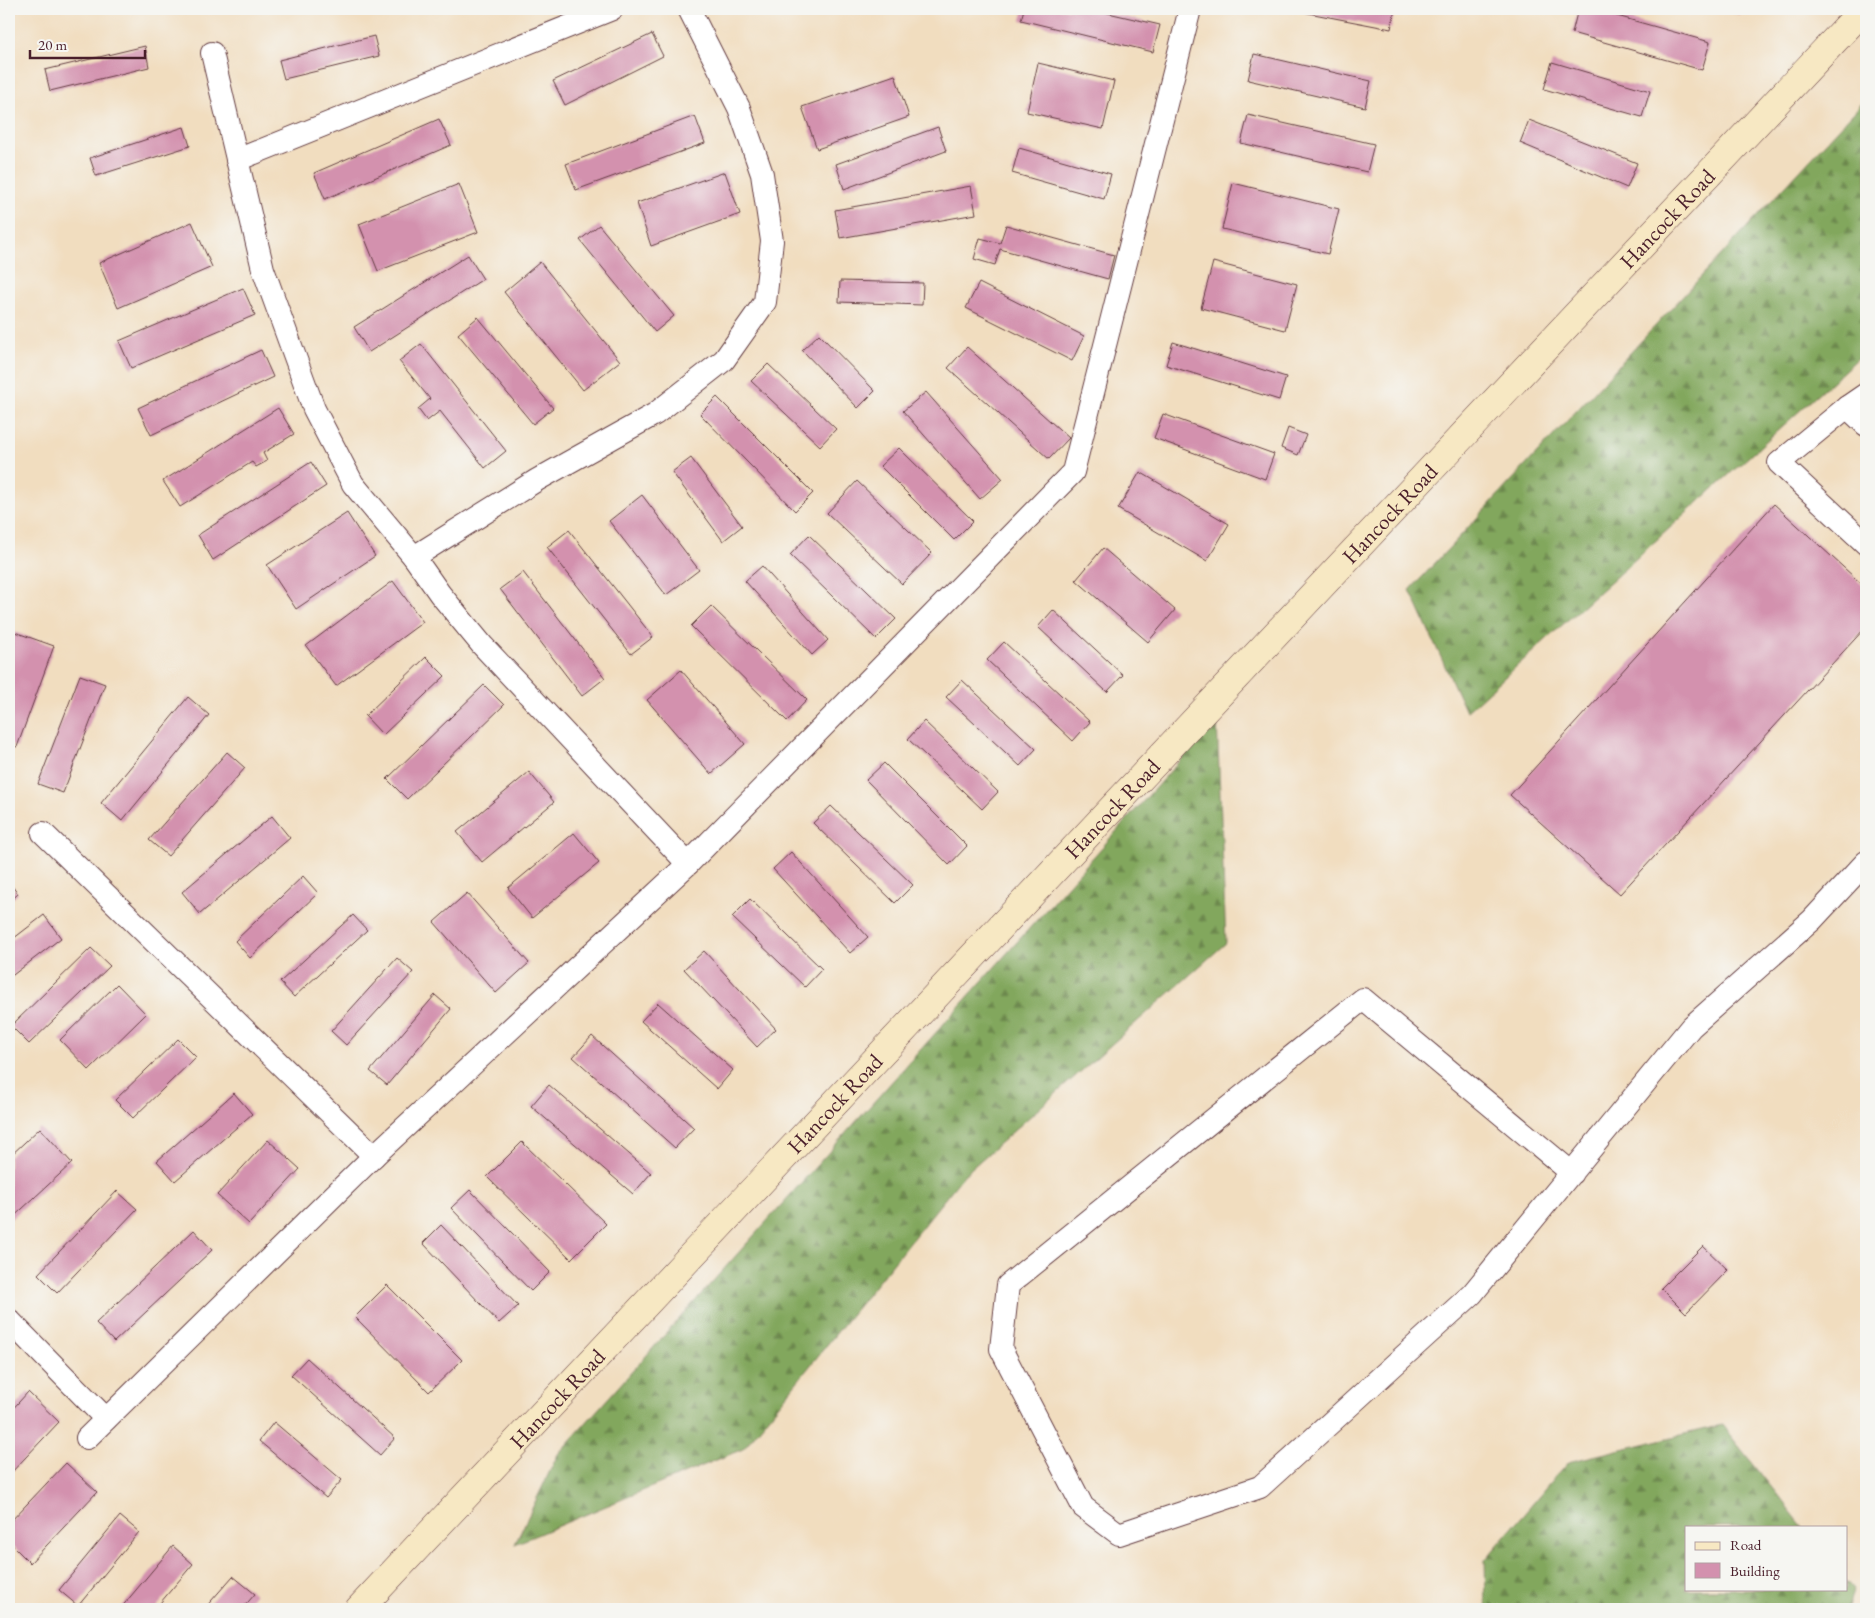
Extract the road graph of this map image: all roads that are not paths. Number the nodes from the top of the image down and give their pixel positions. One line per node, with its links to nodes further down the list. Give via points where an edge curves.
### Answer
1 (612, 9): 6 (lane)
2 (689, 9): 11 (lane, via 739,108 762,174 772,241 765,302 724,360 655,414 538,480)
3 (1190, 9): 14 (lane, via 1073,472)
4 (1864, 9): 20 (street, Hancock Road)
5 (212, 54): 6 (lane)
6 (237, 160): 11 (lane, via 263,269 314,409 353,484)
7 (1866, 394): 8 (lane)
8 (1847, 407): 9 (lane); 10 (lane, via 1779,463)
9 (1866, 425)
10 (1866, 544)
11 (414, 556): 14 (lane, via 482,645)
12 (43, 832): 15 (lane)
13 (1866, 862): 16 (lane, via 1812,920 1691,1027)
14 (688, 864): 15 (lane)
15 (374, 1156): 18 (lane)
16 (1572, 1173): 16 (lane, via 1472,1294 1260,1487 1119,1534 1083,1507 1001,1348 1008,1285 1362,999)
17 (9, 1320): 18 (lane)
18 (106, 1419): 19 (lane)
19 (86, 1438)
20 (359, 1609)

